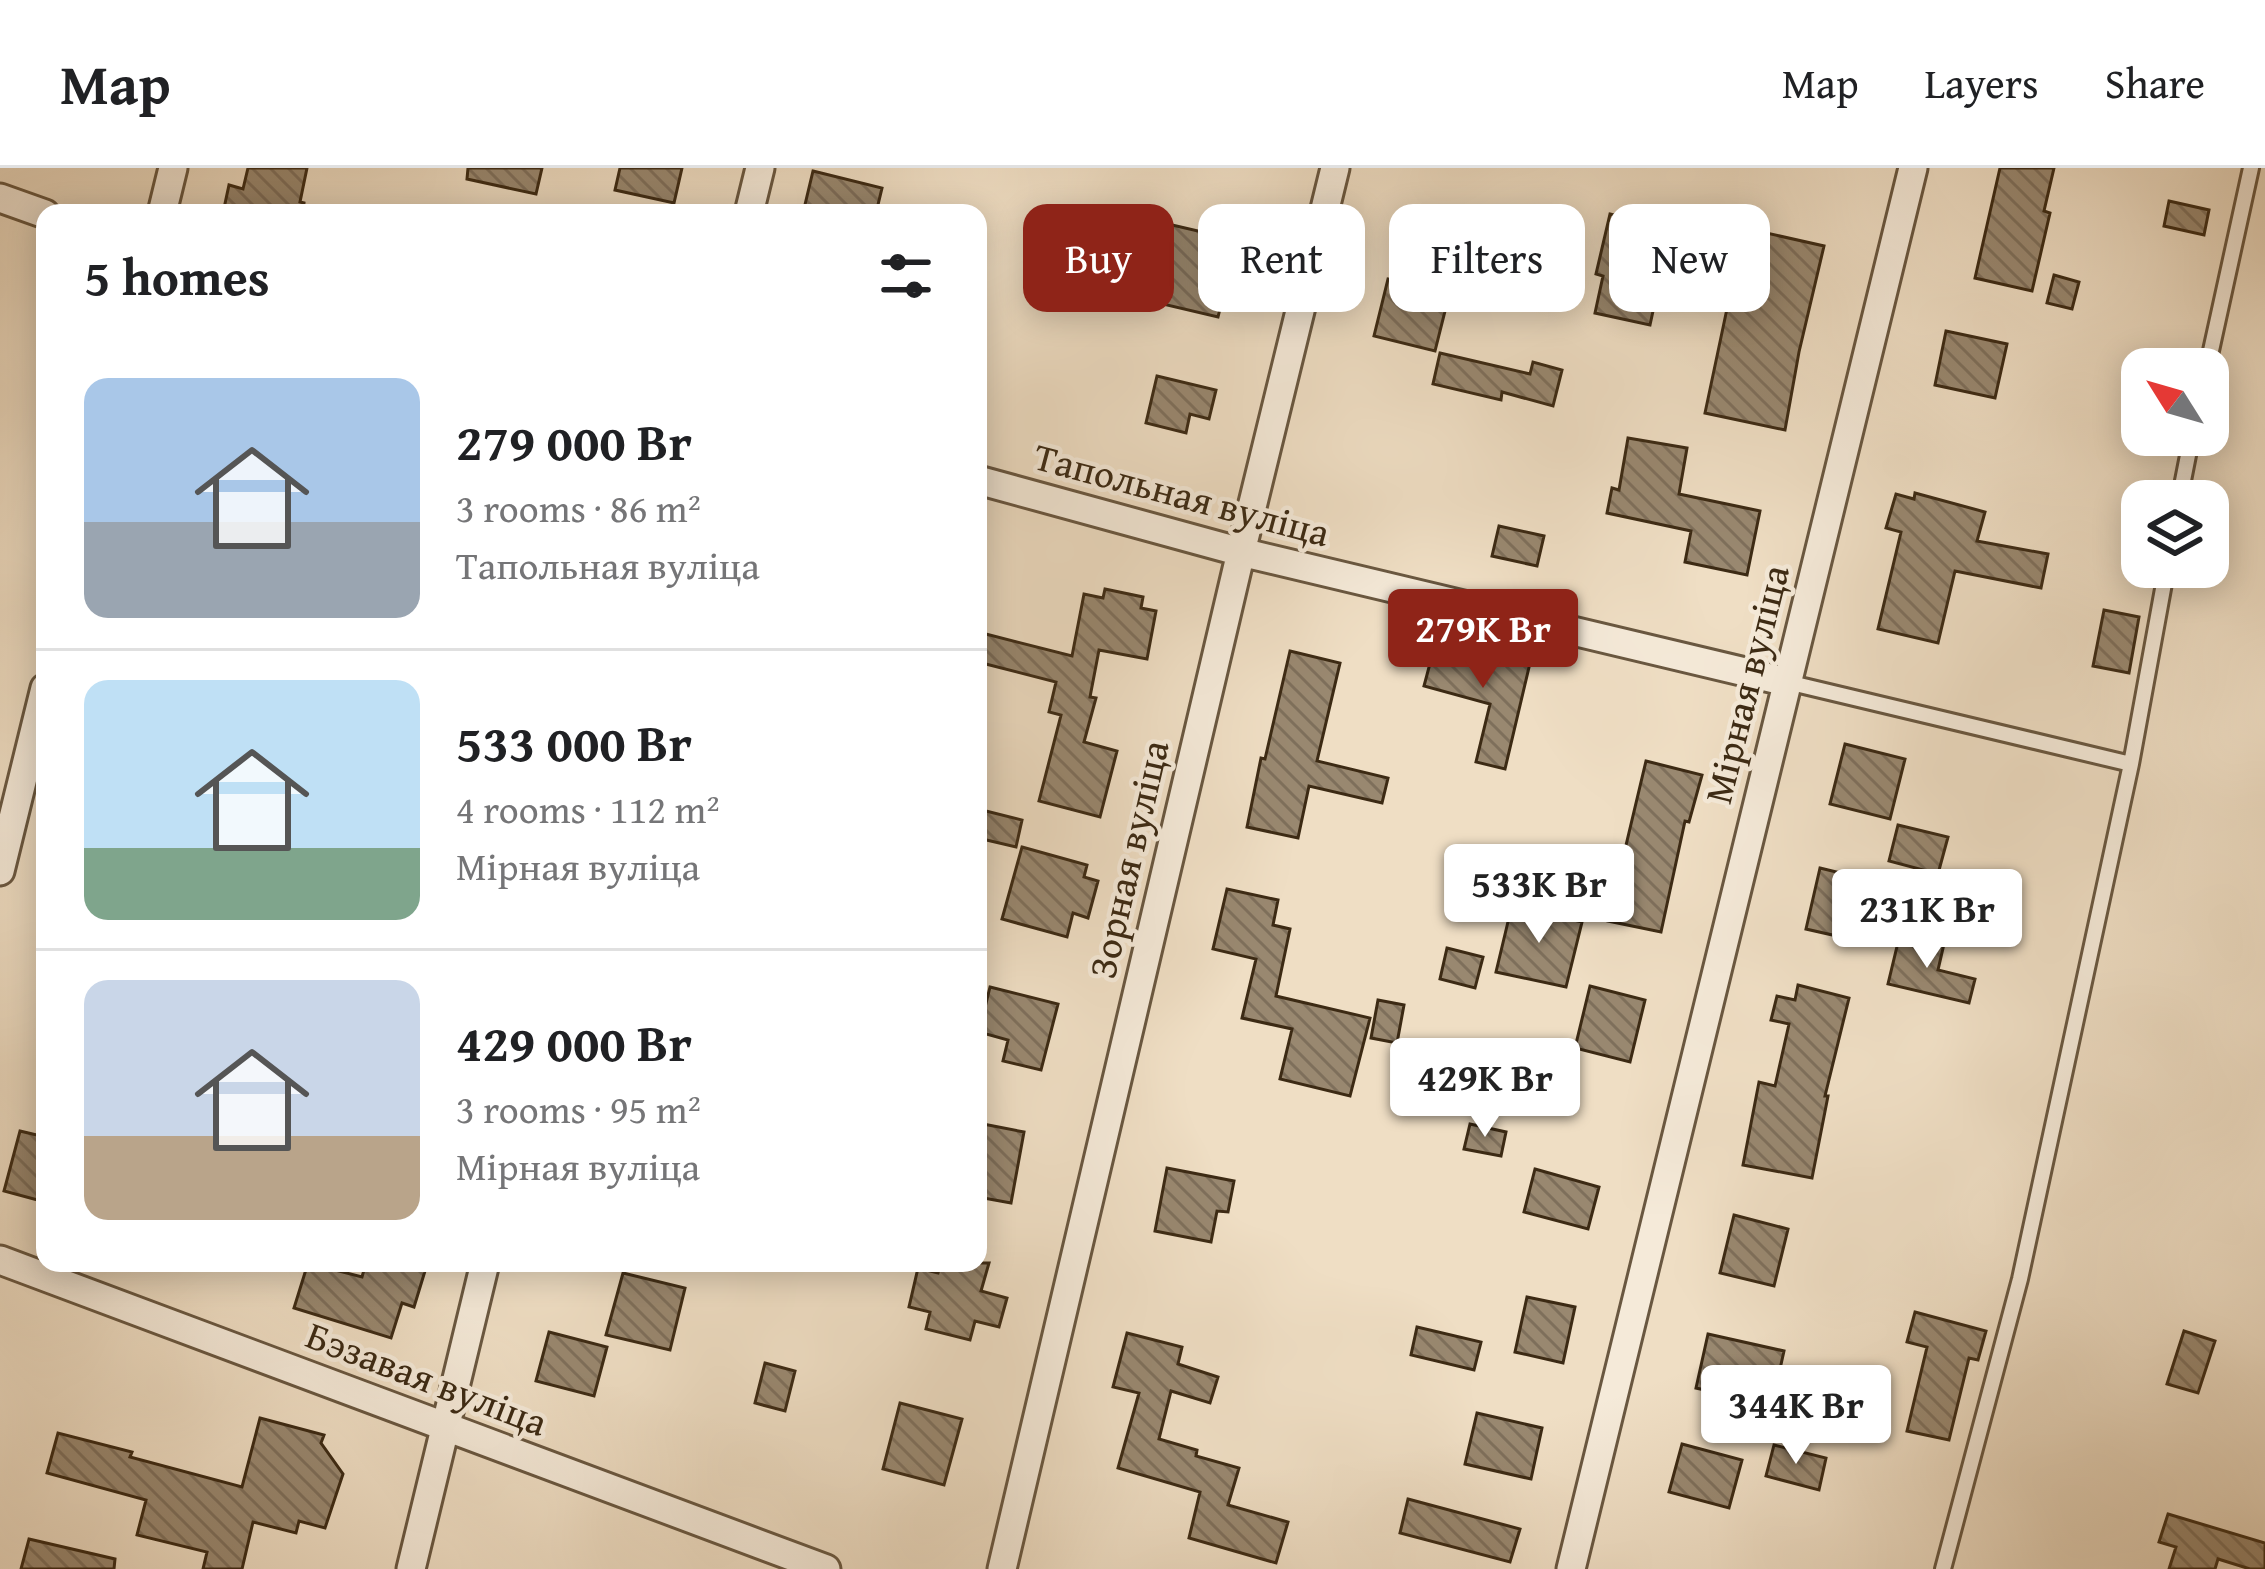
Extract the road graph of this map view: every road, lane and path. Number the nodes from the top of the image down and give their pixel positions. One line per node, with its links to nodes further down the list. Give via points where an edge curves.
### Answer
1 (172, 168): 7 (street)
2 (760, 168): 8 (street)
3 (1335, 168): 12 (street, Зорная вуліца)
4 (1912, 168): 14 (street, Мірная вуліца)
5 (2251, 168): 10 (lane)
6 (0, 198): 9 (street)
7 (164, 204)
8 (751, 204)
9 (36, 211)
10 (2212, 348)
11 (987, 482): 12 (street, Тапольная вуліца)
12 (1241, 552): 14 (street, Тапольная вуліца); 23 (street, Зорная вуліца)
13 (2163, 588): 16 (lane)
14 (1787, 682): 16 (lane); 24 (street, Мірная вуліца)
15 (36, 725): 17 (street)
16 (2132, 764): 25 (lane, via 2020,1280)
17 (0, 871)
18 (0, 1260): 20 (street, Бэзавая вуліца)
19 (483, 1272): 20 (street)
20 (444, 1426): 21 (street); 22 (street, Бэзавая вуліца)
21 (411, 1569)
22 (826, 1569)
23 (1002, 1569)
24 (1571, 1569)
25 (1943, 1569)

